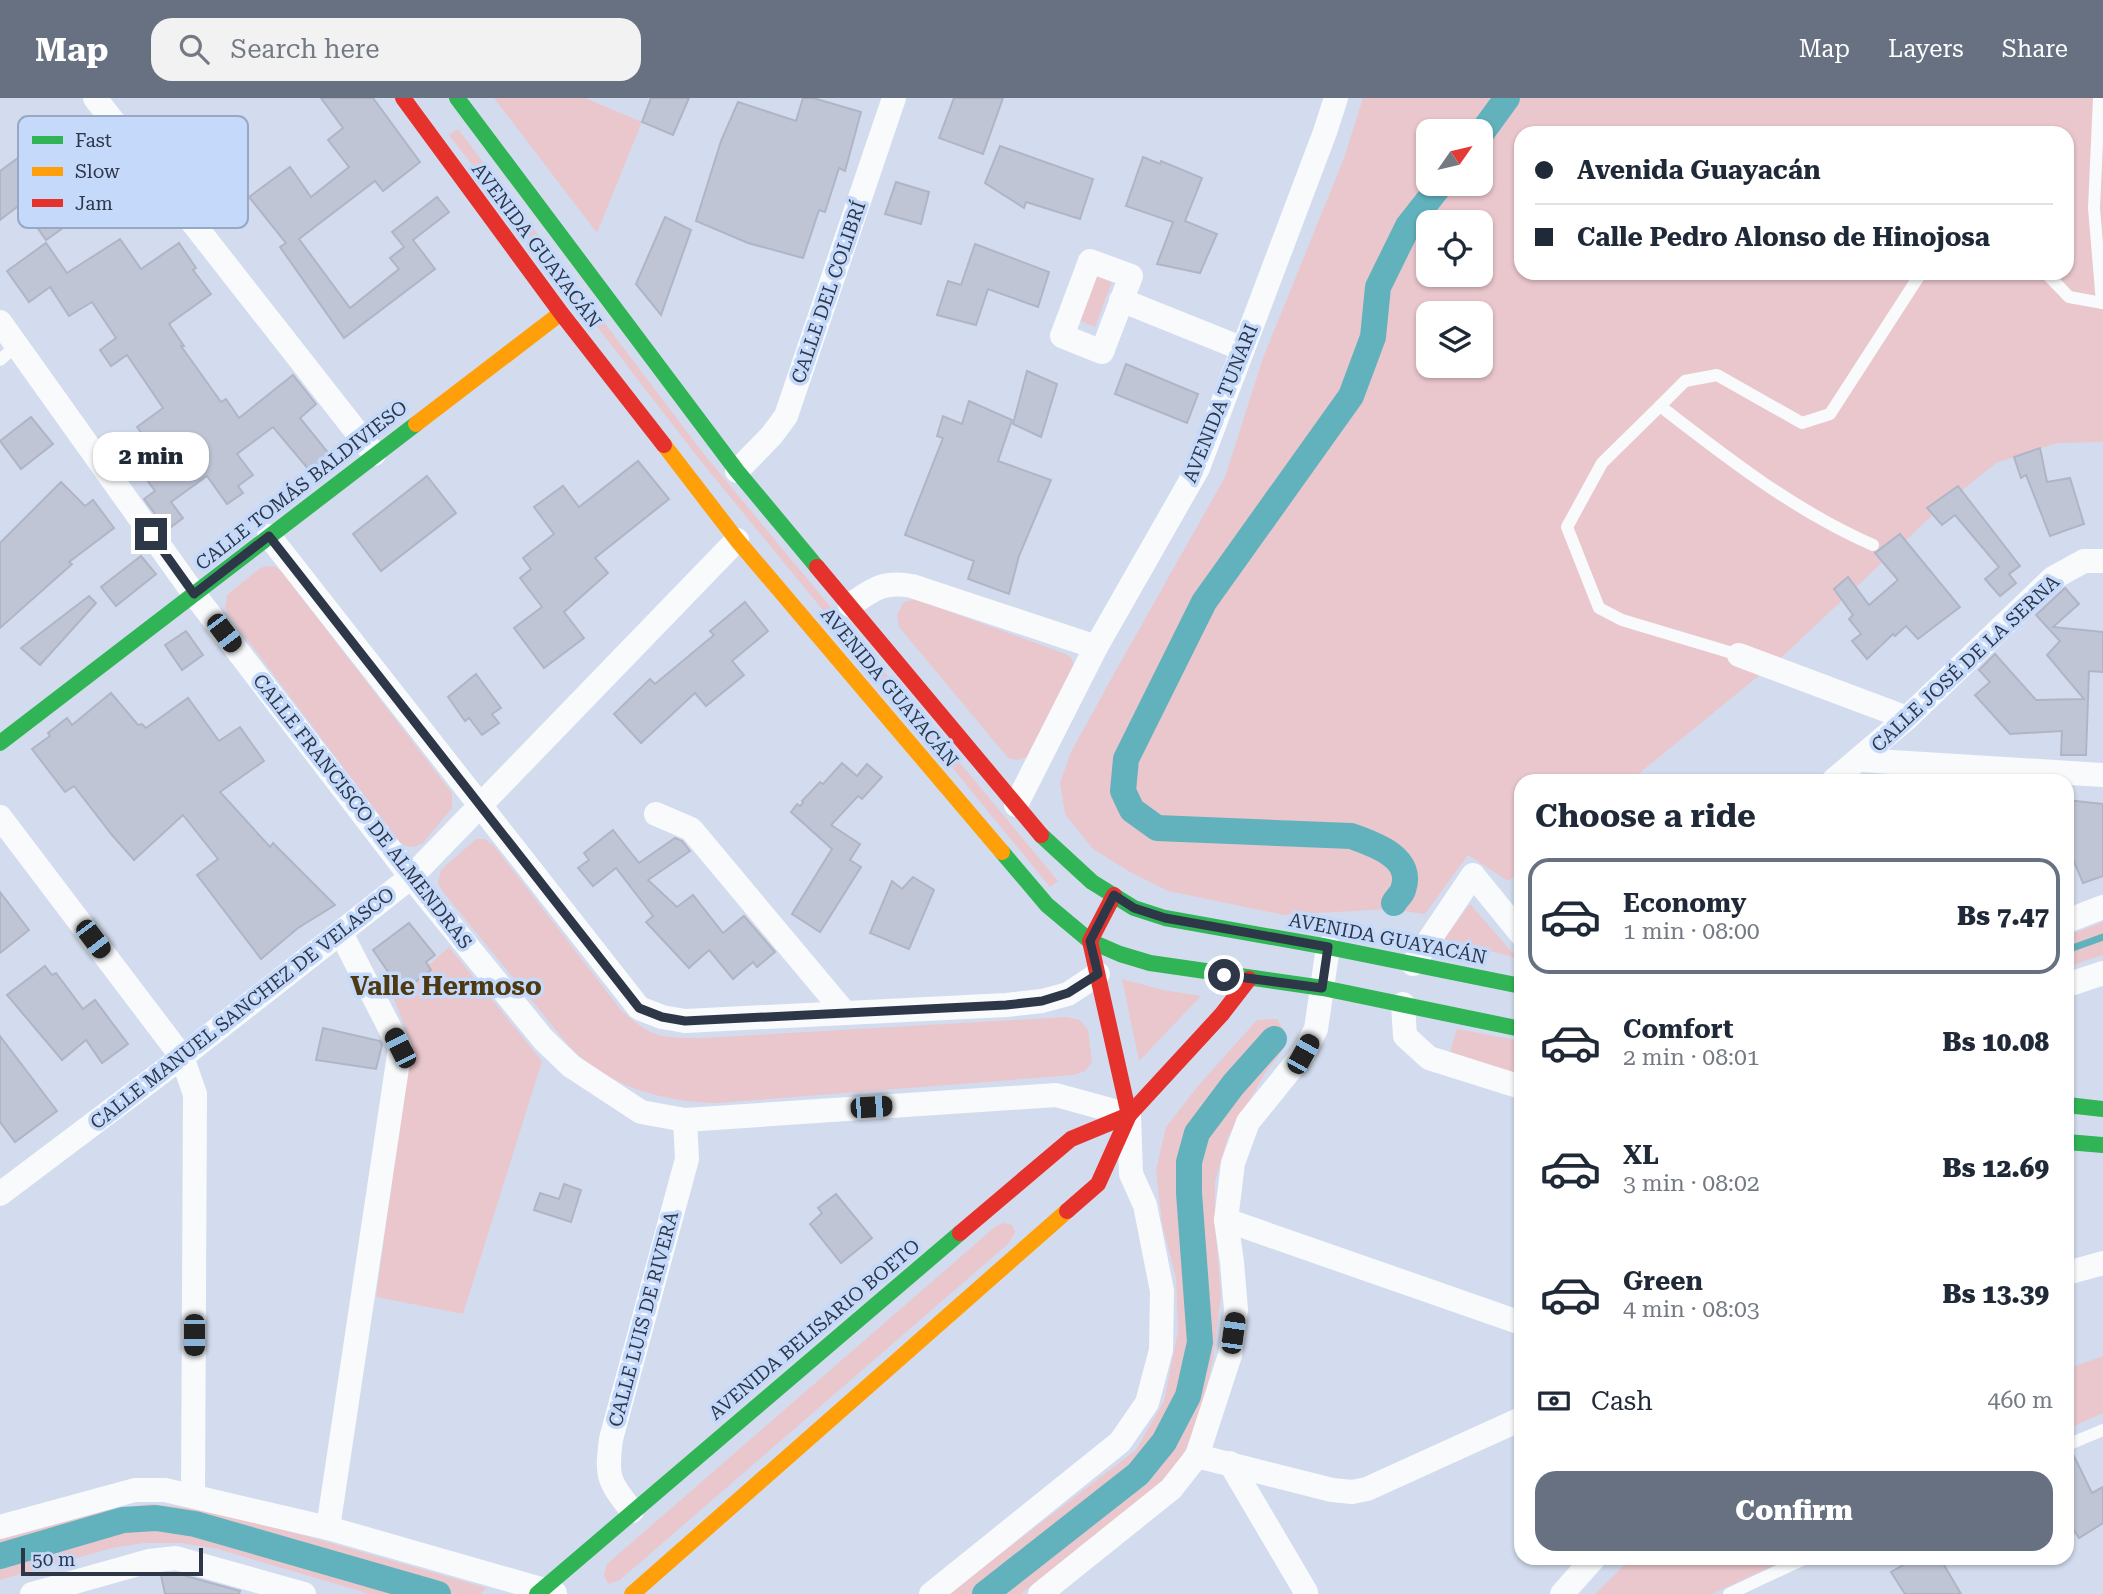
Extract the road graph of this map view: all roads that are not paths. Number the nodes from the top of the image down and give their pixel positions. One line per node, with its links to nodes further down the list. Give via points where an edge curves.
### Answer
1 (95, 98): 7 (street)
2 (403, 98): 13 (main road, AVENIDA GUAYACÁN)
3 (457, 98): 19 (main road, AVENIDA GUAYACÁN)
4 (894, 98): 19 (street, CALLE DEL COLIBRÍ, via 786,416)
5 (1336, 98): 15 (street, AVENIDA TUNARI)
6 (2099, 98): 12 (lane, via 2094,208)
7 (109, 116)
8 (197, 228): 18 (street)
9 (1916, 280): 17 (lane, via 1830,414 1802,423 1717,375 1685,382)
10 (2053, 280): 12 (lane, via 2069,297)
11 (1121, 300): 15 (street)
12 (2103, 303)
13 (561, 313): 18 (main road, CALLE TOMÁS BALDIVIESO); 21 (main road, AVENIDA GUAYACÁN)
14 (0, 322): 16 (street, CALLE FRANCISCO DE ALMENDRAS)
15 (1243, 349): 26 (street, AVENIDA TUNARI, via 1198,468)
16 (8, 353): 24 (street, CALLE FRANCISCO DE ALMENDRAS)
17 (1660, 406): 22 (lane, via 1737,465 1834,528); 27 (lane, via 1602,463 1567,527 1599,608 1622,620)
18 (374, 454): 20 (main road, CALLE TOMÁS BALDIVIESO)
19 (737, 471): 25 (main road, AVENIDA GUAYACÁN)
20 (269, 536): 24 (main road, CALLE TOMÁS BALDIVIESO); 34 (street)
21 (737, 540): 34 (street, CALLE MANUEL SANCHEZ DE VELASCO); 43 (main road, AVENIDA GUAYACÁN, via 1047,905)
22 (1873, 545)
23 (2103, 561): 28 (street, CALLE JOSÉ DE LA SERNA, via 2084,561 2053,578)
24 (194, 594): 29 (main road, CALLE TOMÁS BALDIVIESO); 37 (street, CALLE FRANCISCO DE ALMENDRAS)
25 (850, 606): 26 (street, via 874,589 894,583 912,586); 33 (main road, AVENIDA GUAYACÁN)
26 (1096, 647): 33 (street, AVENIDA TUNARI)
27 (1739, 655): 28 (street)
28 (1907, 718): 30 (street, CALLE JOSÉ DE LA SERNA)
29 (0, 743)
30 (1860, 760): 31 (street, CALLE JOSÉ DE LA SERNA); 32 (street)
31 (1842, 774)
32 (2103, 775)
33 (1016, 805): 38 (main road, AVENIDA GUAYACÁN, via 1055,850)
34 (480, 806): 37 (street, CALLE MANUEL SANCHEZ DE VELASCO); 53 (street, via 639,1008 685,1021)
35 (656, 814): 53 (street, via 691,829)
36 (0, 817): 55 (street)
37 (411, 877): 42 (street, CALLE MANUEL SANCHEZ DE VELASCO); 60 (street, CALLE FRANCISCO DE ALMENDRAS, via 543,1039 571,1066 641,1112)
38 (1114, 895): 43 (main road); 44 (main road, AVENIDA GUAYACÁN, via 1134,908 1165,918)
39 (2103, 907): 40 (street)
40 (2074, 918)
41 (1514, 925): 45 (street, via 1474,875)
42 (341, 933): 55 (street, CALLE MANUEL SANCHEZ DE VELASCO); 76 (street, via 400,1048)
43 (1090, 941): 47 (main road); 48 (main road, AVENIDA GUAYACÁN, via 1150,963)
44 (1328, 947): 45 (main road, AVENIDA GUAYACÁN); 51 (street)
45 (1413, 964): 50 (main road, AVENIDA GUAYACÁN)
46 (2103, 973): 49 (street)
47 (1098, 974): 53 (street, via 1068,993 1042,1001); 59 (main road)
48 (1249, 979): 51 (main road, AVENIDA GUAYACÁN); 59 (main road, AVENIDA BELISARIO BOETO)
49 (2074, 983)
50 (1514, 985)
51 (1322, 988): 52 (main road, AVENIDA GUAYACÁN); 64 (street, via 1316,1029 1303,1054 1248,1122 1233,1163)
52 (1403, 1004): 54 (main road, AVENIDA GUAYACÁN); 56 (street, via 1405,1036 1429,1058)
53 (845, 1013)
54 (1514, 1028)
55 (182, 1057): 63 (street, CALLE MANUEL SANCHEZ DE VELASCO); 73 (street, via 194,1094)
56 (1514, 1085)
57 (2074, 1106): 58 (main road)
58 (2103, 1109)
59 (1129, 1115): 60 (street, CALLE FRANCISCO DE ALMENDRAS, via 1056,1095); 74 (main road, AVENIDA BELISARIO BOETO, via 1071,1139); 84 (main road, AVENIDA BELISARIO BOETO, via 1098,1184); 85 (street, via 1130,1174 1145,1205 1162,1291 1161,1350 1147,1403 1120,1442)
60 (685, 1120): 74 (street, CALLE LUIS DE RIVERA, via 687,1159 611,1439 607,1471)
61 (2074, 1143): 62 (main road)
62 (2103, 1145)
63 (0, 1194)
64 (1226, 1220): 67 (street); 71 (street, via 1236,1310 1230,1355)
65 (2103, 1263): 66 (street)
66 (2074, 1271)
67 (1514, 1321)
68 (1514, 1422): 72 (street, via 1352,1492)
69 (2103, 1430): 70 (lane)
70 (2074, 1442)
71 (1197, 1456): 72 (street); 86 (street, via 1171,1489)
72 (1230, 1463): 79 (street)
73 (193, 1495): 75 (street, via 135,1490); 76 (street)
74 (632, 1511): 80 (main road, AVENIDA BELISARIO BOETO)
75 (0, 1527)
76 (328, 1528): 80 (street)
77 (1588, 1565): 82 (street)
78 (1791, 1565): 87 (lane)
79 (1306, 1591)
80 (547, 1592)
81 (43, 1593): 83 (street, via 149,1561 176,1558)
82 (1562, 1593)
83 (304, 1594)
84 (632, 1594)
85 (931, 1594)
86 (1040, 1594)
87 (1729, 1594)

